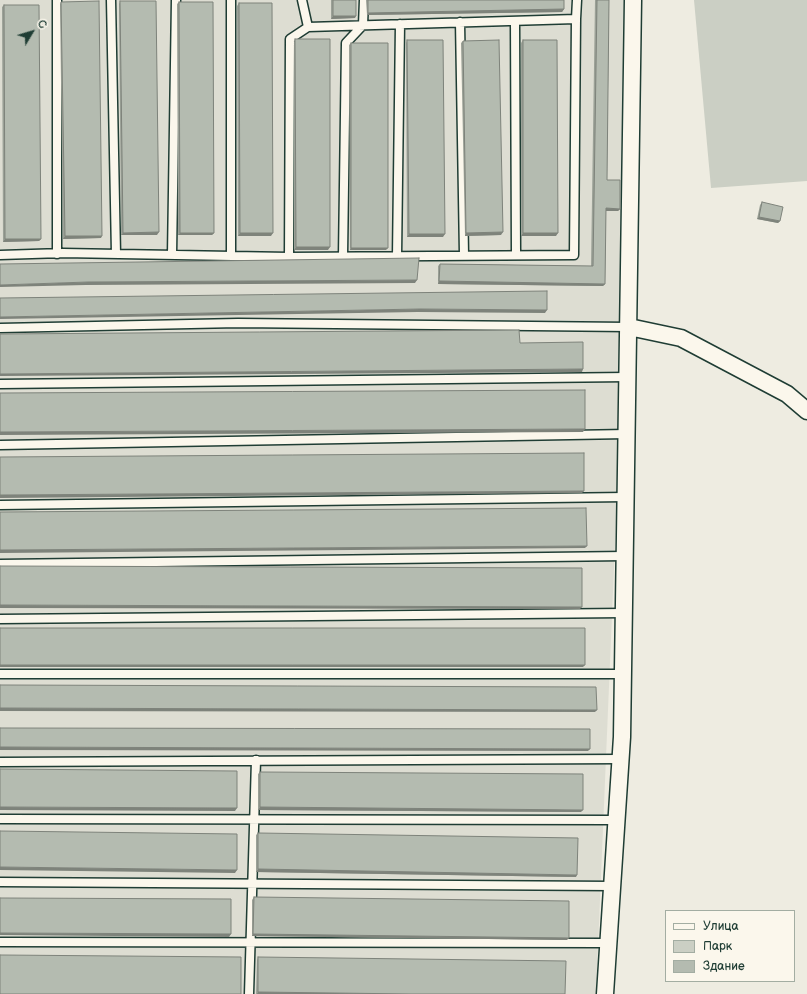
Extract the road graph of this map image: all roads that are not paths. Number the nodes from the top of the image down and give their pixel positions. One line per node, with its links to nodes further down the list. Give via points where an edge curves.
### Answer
1 (57, 0): 15 (lane)
2 (111, 0): 16 (lane)
3 (176, 0): 18 (lane)
4 (231, 0): 20 (lane)
5 (302, 0): 14 (lane)
6 (364, 0): 13 (lane)
7 (577, 0): 9 (lane)
8 (633, 0): 25 (street)
9 (576, 19): 10 (lane); 19 (lane, via 574,255)
10 (515, 21): 11 (lane); 19 (lane)
11 (460, 22): 12 (lane); 23 (lane)
12 (400, 24): 13 (lane); 22 (lane)
13 (363, 25): 14 (lane); 21 (lane, via 346,43)
14 (308, 27): 24 (lane, via 290,39)
15 (57, 254): 16 (lane); 17 (lane)
16 (116, 254): 18 (lane)
17 (0, 255)
18 (172, 255): 20 (lane)
19 (516, 255): 23 (lane)
20 (232, 256): 24 (lane)
21 (343, 256): 22 (lane); 24 (lane)
22 (396, 256): 23 (lane)
23 (464, 256)
24 (288, 257)
25 (629, 327): 26 (lane, via 238,323); 27 (street); 29 (street, via 681,338 787,394)
26 (0, 328)
27 (628, 377): 28 (lane); 30 (street)
28 (0, 384)
29 (807, 411)
30 (627, 434): 31 (lane); 32 (street)
31 (0, 445)
32 (626, 497): 33 (lane); 34 (street)
33 (0, 504)
34 (625, 556): 35 (lane); 36 (street)
35 (0, 564)
36 (624, 613): 37 (lane); 39 (street)
37 (0, 619)
38 (0, 674): 39 (lane)
39 (623, 674): 40 (street)
40 (620, 759): 41 (lane); 45 (street)
41 (256, 760): 42 (lane); 44 (lane)
42 (0, 762)
43 (0, 819): 44 (lane)
44 (254, 819): 45 (lane); 47 (lane)
45 (616, 820): 48 (street)
46 (0, 882): 47 (lane)
47 (252, 884): 48 (lane); 50 (lane)
48 (612, 886): 51 (street)
49 (0, 942): 50 (lane)
50 (250, 942): 51 (lane); 52 (lane)
51 (608, 943): 53 (street)
52 (249, 994)
53 (605, 994)

